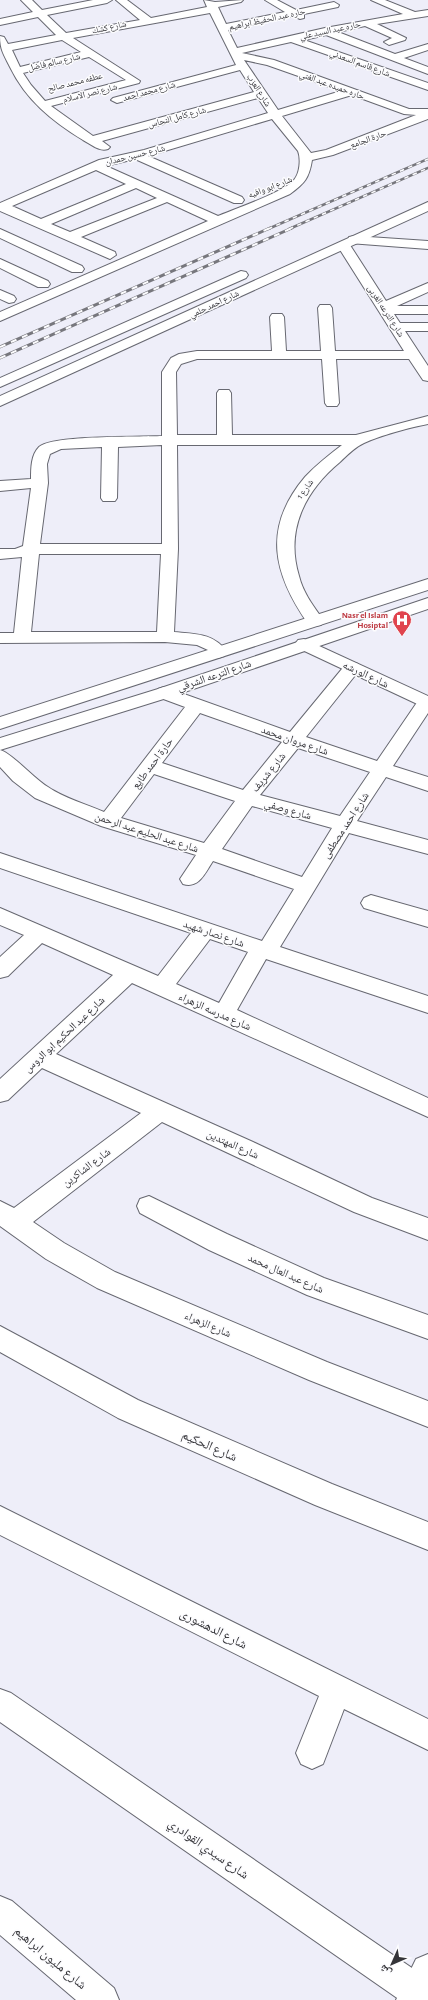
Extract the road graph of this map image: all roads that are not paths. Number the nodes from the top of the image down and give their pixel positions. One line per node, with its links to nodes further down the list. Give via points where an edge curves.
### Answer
1 (26, 0): 14 (street)
2 (107, 0): 8 (street)
3 (121, 0): 17 (street)
4 (238, 0): 10 (street, شارع كشك)
5 (270, 0): 12 (street)
6 (324, 0): 11 (street)
7 (376, 0): 16 (street)
8 (81, 2): 14 (street); 21 (street)
9 (170, 5): 15 (street)
10 (212, 5): 15 (street, شارع كشك); 22 (street, شارع العزب)
11 (334, 5): 12 (street, حاره عبد الحفيظ ابراهيم); 19 (street)
12 (295, 13): 22 (street, حاره عبد الحفيظ ابراهيم); 23 (street)
13 (428, 13): 16 (street, حاره عيد السيد علي)
14 (40, 14): 18 (street); 24 (street)
15 (181, 14): 17 (street, شارع كشك)
16 (412, 16): 19 (street, حاره عيد السيد علي); 20 (street)
17 (147, 20): 21 (street, شارع كشك)
18 (0, 22)
19 (368, 22): 23 (street, حاره عيد السيد علي); 27 (street, via 401,38)
20 (428, 23)
21 (111, 27): 24 (street, شارع كشك)
22 (223, 28): 30 (street, شارع العزب)
23 (327, 31): 25 (street, حاره عيد السيد علي); 31 (street)
24 (64, 37): 28 (street, شارع كشك); 29 (street)
25 (292, 39): 30 (street, حاره عيد السيد علي); 39 (street, شارع قاسم السعدني)
26 (426, 41): 31 (street)
27 (390, 42)
28 (3, 43): 34 (street)
29 (92, 53): 34 (street, شارع سالم فاضل); 35 (street)
30 (234, 53): 32 (street, شارع العزب); 42 (street, حاره حميده عبد الغني, via 270,62)
31 (394, 58): 33 (street)
32 (243, 66): 38 (street, شارع محمد احمد); 44 (street, شارع العزب)
33 (428, 70)
34 (17, 71): 43 (street)
35 (119, 71): 36 (street, عطفه محمد صالح); 41 (street, شارع نصر الاسلام, via 134,80 133,82)
36 (105, 74)
37 (167, 76): 38 (street)
38 (181, 83): 41 (street, شارع محمد احمد, via 110,101)
39 (428, 87)
40 (46, 89): 43 (street, عطفه محمد صالح)
41 (98, 91): 48 (street, شارع نصر الاسلام)
42 (351, 92): 51 (street, حاره حميده عبد الغني, via 408,112); 52 (street, شارع حسين حمدان)
43 (32, 93): 48 (street)
44 (262, 93): 46 (street, شارع كامل النحاس); 52 (street, شارع العزب)
45 (223, 94): 46 (street)
46 (235, 100): 49 (street, شارع كامل النحاس)
47 (191, 102): 49 (street)
48 (43, 105): 53 (street)
49 (202, 110): 55 (street, شارع كامل النحاس); 57 (street)
50 (70, 112): 53 (street)
51 (428, 113): 62 (street, حارة الجامع, via 329,153)
52 (275, 115): 57 (street, شارع حسين حمدان); 62 (street, شارع العزب, via 304,150)
53 (55, 116): 59 (street)
54 (126, 120): 56 (street)
55 (173, 121): 56 (street, شارع كامل النحاس); 58 (street)
56 (138, 127): 59 (street, شارع كامل النحاس); 60 (street)
57 (234, 127): 58 (street, شارع حسين حمدان)
58 (200, 137): 60 (street, شارع حسين حمدان)
59 (92, 140): 63 (street)
60 (171, 146): 61 (street, شارع حسين حمدان)
61 (135, 155): 63 (street, شارع حسين حمدان); 68 (street)
62 (306, 157): 65 (street)
63 (122, 158): 64 (street, شارع حسين حمدان)
64 (96, 166): 66 (street); 69 (street, شارع حسين حمدان)
65 (301, 177): 68 (street, شارع ابو وافيه, via 284,180); 72 (street, شارع ابو وافيه, via 294,187)
66 (136, 184): 67 (street); 73 (street)
67 (167, 198): 71 (street); 75 (street)
68 (238, 200): 71 (street, شارع ابو وافيه)
69 (2, 204): 73 (street)
70 (428, 206): 76 (street, شارع احمد حلمي)
71 (204, 214): 72 (street); 78 (street, شارع ابو وافيه)
72 (219, 221): 88 (street, شارع ابو وافيه)
73 (40, 224): 75 (street)
74 (0, 233): 81 (street)
75 (70, 237): 78 (street)
76 (349, 242): 77 (street); 86 (street, شارع الترعه الغربى); 98 (street, شارع احمد حلمي)
77 (428, 245)
78 (110, 255): 81 (street, شارع ابو وافيه)
79 (0, 263): 82 (street)
80 (256, 268): 96 (street, شارع احمد حلمي)
81 (77, 269): 82 (street, شارع ابو وافيه)
82 (43, 284): 84 (street, شارع ابو وافيه)
83 (428, 287): 86 (street)
84 (3, 298)
85 (325, 308): 94 (street)
86 (385, 309): 87 (street); 90 (street, شارع الترعه الغربى)
87 (428, 310)
88 (0, 317)
89 (277, 318): 93 (street)
90 (396, 327): 91 (street); 92 (street, شارع الترعه الغربى)
91 (428, 327)
92 (414, 355): 94 (street); 95 (street, شارع الترعه الغربى)
93 (279, 356): 94 (street); 101 (street, via 197,355 186,356 174,362 169,372)
94 (329, 356): 99 (street)
95 (428, 377)
96 (0, 383)
97 (224, 393): 102 (street)
98 (0, 402)
99 (332, 403)
100 (428, 420): 103 (street, شارع 1)
101 (171, 440): 102 (street); 104 (street); 109 (street)
102 (225, 440): 103 (street)
103 (357, 440): 113 (street, شارع 1, via 314,476 300,494 290,513 285,533 285,555 290,577 300,599)
104 (110, 442): 105 (street, via 61,444 44,450 40,456); 107 (street)
105 (40, 483): 106 (street); 108 (street)
106 (0, 486)
107 (109, 498)
108 (30, 549): 109 (street); 110 (street, via 16,554); 116 (street)
109 (170, 549): 114 (street)
110 (0, 554)
111 (428, 584): 113 (street, شارع الترعه الشرقي)
112 (428, 603): 117 (street, شارع الترعه الشرقي)
113 (315, 621): 118 (street, شارع الترعه الشرقي)
114 (165, 637): 116 (street); 118 (street, via 200,640 214,646)
115 (0, 638): 116 (street)
116 (22, 638)
117 (304, 644): 119 (street, شارع الورشه); 120 (street, شارع الترعه الشرقي)
118 (218, 652): 123 (street, شارع الترعه الشرقي)
119 (352, 668): 121 (street, شارع الورشه); 124 (street, شارع شريف)
120 (164, 692): 122 (street, شارع مروان محمد); 125 (street, شارع الترعه الشرقي)
121 (427, 703): 128 (street, شارع احمد مصطفى)
122 (196, 704): 124 (street, شارع مروان محمد); 127 (street, حارة احمد طايع)
123 (0, 723)
124 (294, 740): 128 (street, شارع مروان محمد); 130 (street, شارع شريف)
125 (0, 744)
126 (0, 756): 131 (street, شارع عبد الحليم عبد الرحمن, via 30,786)
127 (151, 766): 130 (street, شارع وصفي); 131 (street, حارة احمد طايع)
128 (382, 769): 129 (street, شارع مروان محمد); 132 (street, شارع احمد مصطفى)
129 (428, 784)
130 (247, 798): 132 (street, شارع وصفي); 134 (street, شارع شريف)
131 (108, 821): 134 (street, شارع عبد الحليم عبد الرحمن)
132 (344, 825): 133 (street, شارع وصفي); 137 (street, شارع احمد مصطفى)
133 (428, 847)
134 (209, 852): 136 (street, شارع شريف); 137 (street, شارع عبد الحليم عبد الرحمن)
135 (0, 860): 141 (street, شارع نصار شهيد)
136 (190, 879)
137 (307, 886): 143 (street, شارع احمد مصطفى)
138 (370, 903): 140 (street)
139 (0, 916): 142 (street, شارع مدرسه الزهراء)
140 (428, 919)
141 (205, 930): 143 (street, شارع نصار شهيد); 146 (street)
142 (40, 933): 144 (street); 145 (street, شارع مدرسه الزهراء)
143 (264, 950): 147 (street, شارع نصار شهيد); 148 (street, شارع احمد مصطفى)
144 (0, 970)
145 (128, 974): 146 (street, شارع مدرسه الزهراء); 149 (street, شارع عبد الحكيم ابو الروس)
146 (162, 988): 148 (street, شارع مدرسه الزهراء)
147 (428, 1005)
148 (224, 1014): 151 (street, شارع مدرسه الزهراء)
149 (40, 1057): 150 (street, شارع عبد الحكيم ابو الروس); 152 (street, شارع المهتدين)
150 (0, 1094)
151 (428, 1108)
152 (159, 1112): 154 (street, شارع الشاكرين); 155 (street, شارع المهتدين, via 245,1149 363,1205)
153 (149, 1206): 156 (street, شارع عبد العال محمد, via 218,1242 316,1287)
154 (7, 1217): 158 (street, شارع الزهراء, via 55,1252 106,1280)
155 (428, 1229)
156 (428, 1328)
157 (0, 1338): 160 (street, شارع الحكيم, via 128,1409 325,1495)
158 (428, 1414)
159 (0, 1520): 161 (street, شارع الدهشورى)
160 (428, 1536)
161 (337, 1689): 163 (street, شارع الدهشورى); 164 (street)
162 (0, 1704): 166 (street, شارع سيدي القوادري)
163 (428, 1735)
164 (312, 1753)
165 (0, 1913): 167 (street, شارع مليون ابراهيم)
166 (420, 1988)
167 (102, 2000)

